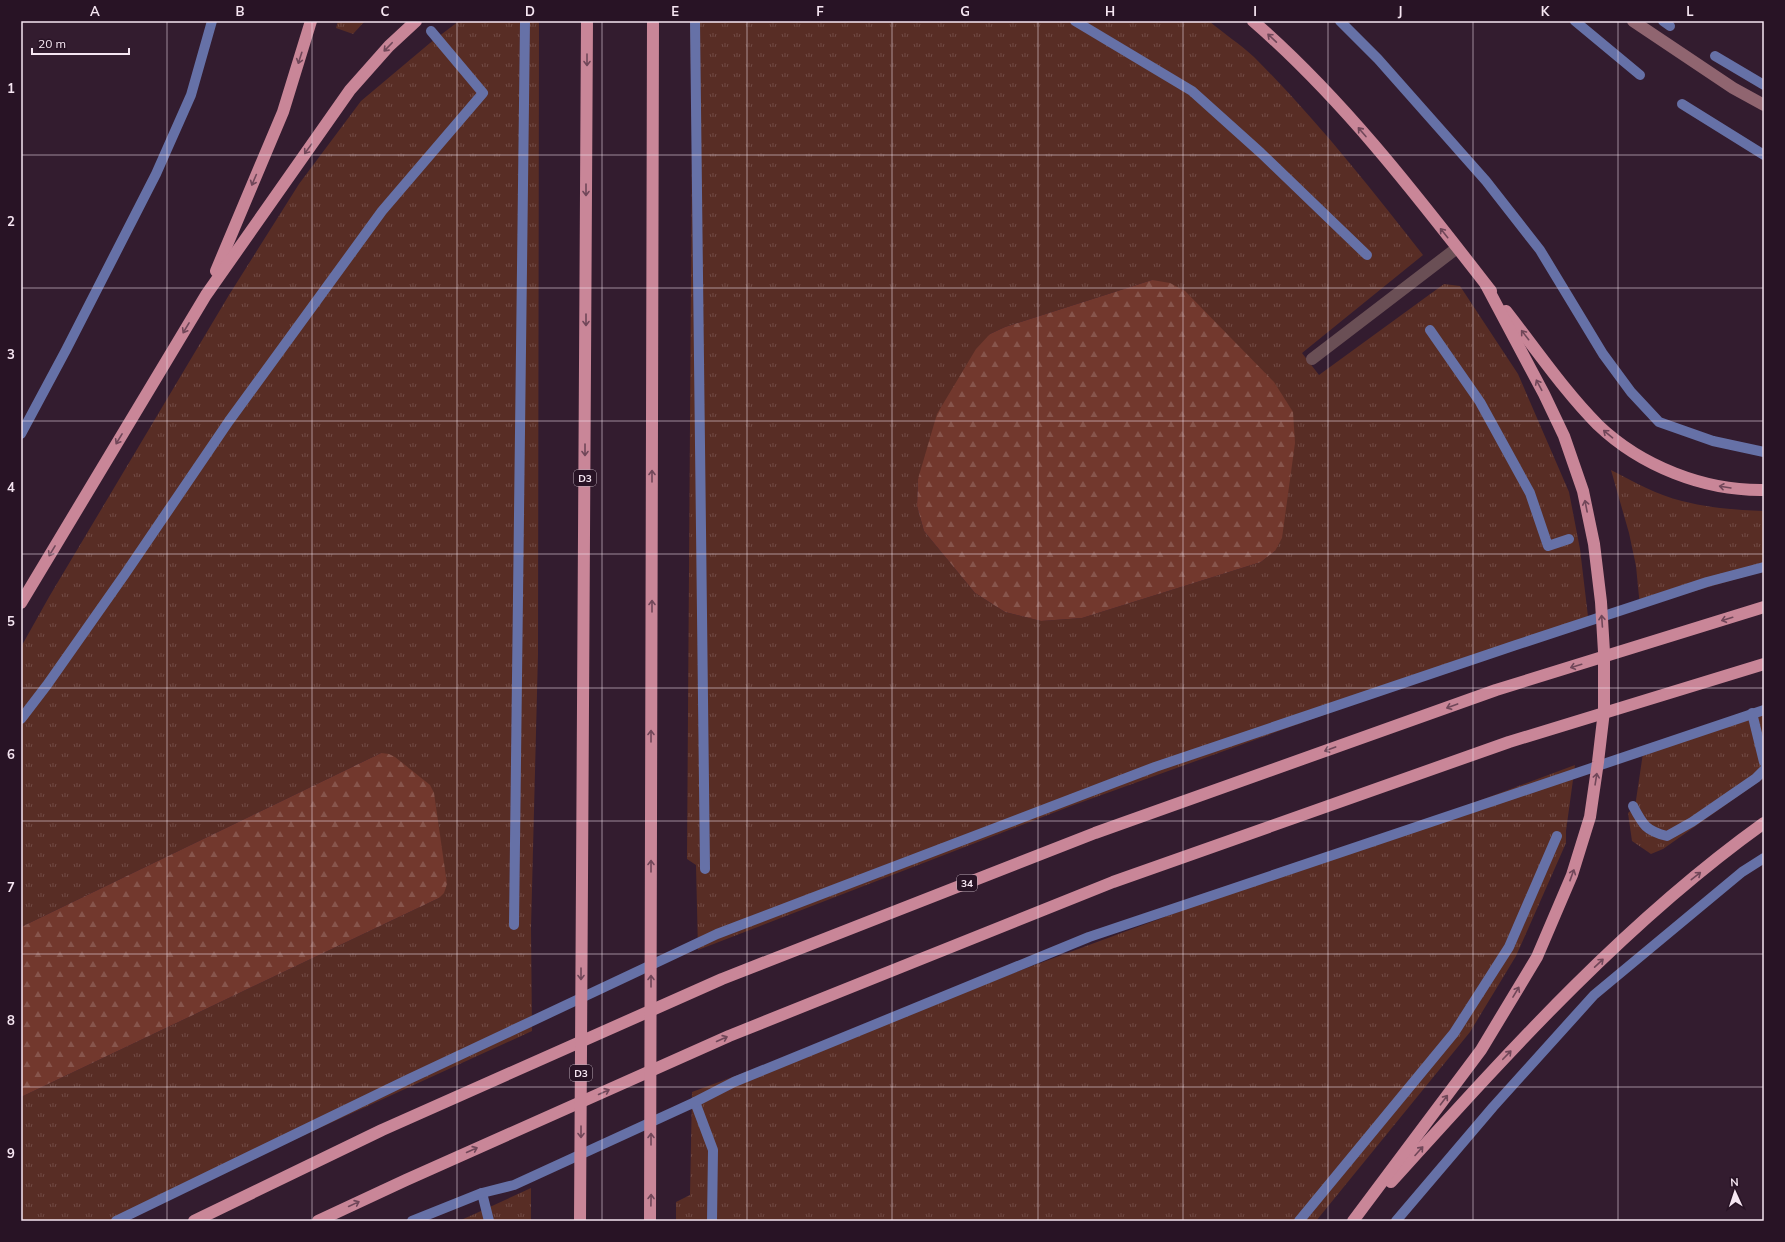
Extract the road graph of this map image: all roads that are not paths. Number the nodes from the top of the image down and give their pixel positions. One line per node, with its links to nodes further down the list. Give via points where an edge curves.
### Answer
1 (311, 21): 10 (highway, one-way to 10, via 283,112)
2 (416, 21): 10 (highway, one-way to 10, via 389,46 350,90)
3 (587, 21): 17 (highway, D3, one-way to 17)
4 (653, 21): 20 (highway, one-way to 4)
5 (1253, 21): 8 (highway, one-way to 5, via 1333,98)
6 (1634, 21): 7 (street, via 1732,88)
7 (1764, 105)
8 (1457, 248): 9 (highway); 11 (lane)
9 (1486, 285): 12 (highway, one-way to 9, via 1722,487 1694,480 1666,470 1618,442 1580,406); 21 (highway, one-way to 9, via 1481,1050 1537,957 1572,875 1590,817 1598,762 1604,711 1604,652 1594,544 1583,491 1564,436)
10 (206, 294): 13 (highway, one-way to 13)
11 (1312, 359)
12 (1764, 490)
13 (21, 603)
14 (1764, 607): 18 (highway, 34, one-way to 18, via 1496,690 1095,833 722,979 382,1130)
15 (1764, 664): 19 (highway, one-way to 15, via 413,1176 729,1036 1113,882 1509,742)
16 (1764, 823): 21 (highway, one-way to 16, via 1578,982 1689,882)
17 (580, 1216)
18 (194, 1221)
19 (318, 1221)
20 (650, 1221)
21 (1354, 1221)

